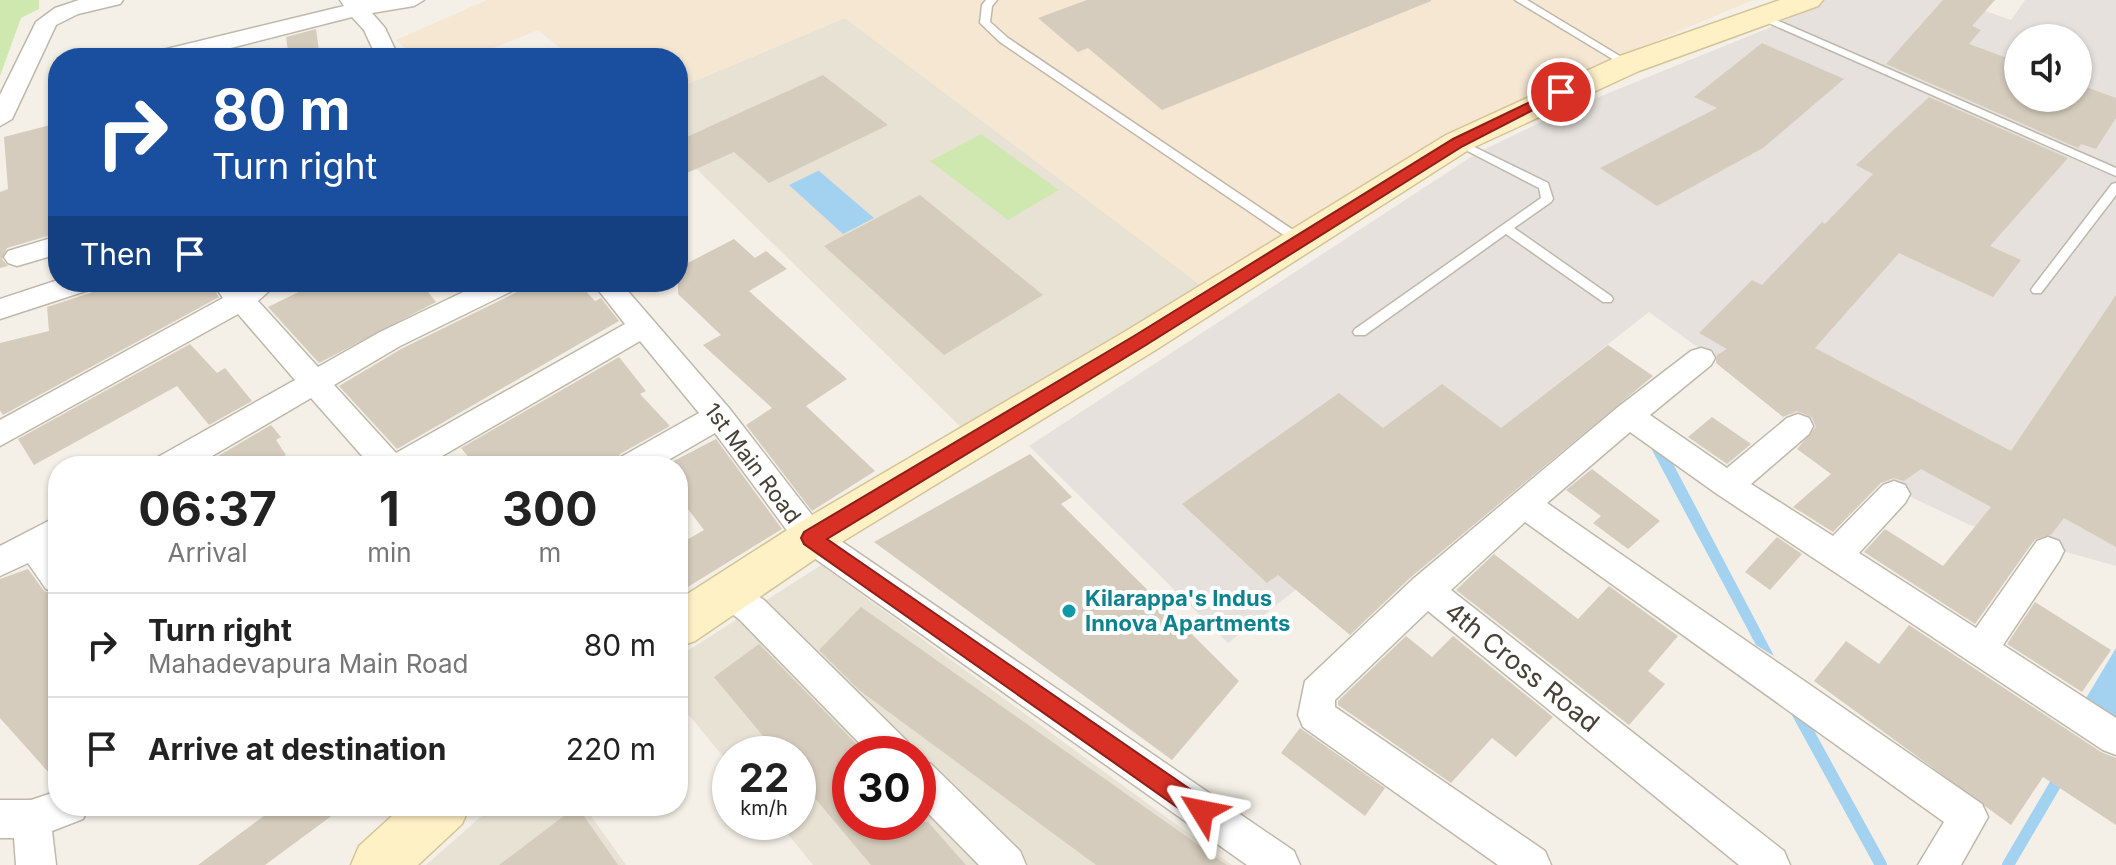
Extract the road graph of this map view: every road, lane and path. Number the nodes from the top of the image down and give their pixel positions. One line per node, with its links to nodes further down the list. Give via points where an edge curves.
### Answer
1 (113, 0): 11 (street, via 80,5 47,22)
2 (414, 0): 6 (street)
3 (992, 0): 16 (lane, via 985,23 1004,40)
4 (1520, 0): 10 (lane)
5 (1808, 0): 7 (street)
6 (353, 5): 8 (street); 9 (street, via 374,28)
7 (1765, 18): 10 (street); 13 (lane)
8 (220, 48)
9 (382, 48)
10 (1628, 64): 12 (street)
11 (0, 119)
12 (1458, 142): 15 (lane, via 1544,186 1547,199); 16 (street)
13 (2116, 172)
14 (2116, 187): 19 (lane)
15 (1506, 228): 25 (lane); 28 (lane)
16 (1301, 241): 43 (street)
17 (48, 248): 18 (street)
18 (17, 257)
19 (2037, 290)
20 (52, 292): 26 (street)
21 (231, 292): 34 (street)
22 (234, 292): 30 (street)
23 (486, 292): 30 (street)
24 (614, 292): 27 (street, 1st Main Road)
25 (1607, 299)
26 (0, 309)
27 (644, 326): 32 (street, 1st Main Road); 37 (street)
28 (1360, 332)
29 (1701, 358): 31 (street)
30 (315, 382): 35 (street); 36 (street)
31 (1628, 415): 39 (street); 41 (street)
32 (719, 416): 38 (street); 43 (street, 1st Main Road)
33 (1798, 426): 39 (street)
34 (0, 434)
35 (186, 456)
36 (380, 456)
37 (416, 456)
38 (649, 456)
39 (1728, 485): 45 (street)
40 (1894, 494): 45 (street)
41 (1524, 504): 47 (street); 63 (street, via 1969,817)
42 (45, 537): 46 (street)
43 (811, 538): 48 (street); 60 (street, 1st Main Road)
44 (2048, 551): 50 (street)
45 (1836, 555): 50 (street)
46 (0, 562)
47 (1425, 589): 61 (street, 4th Cross Road, via 1318,693 1316,715); 62 (street, 4th Cross Road)
48 (729, 592): 49 (street); 51 (street)
49 (688, 619)
50 (1981, 650): 52 (street)
51 (877, 736)
52 (2116, 738)
53 (936, 795): 59 (street)
54 (48, 811): 56 (street)
55 (432, 816): 58 (street)
56 (16, 819): 57 (street)
57 (36, 865)
58 (378, 865)
59 (1006, 865)
60 (1280, 865)
61 (1531, 865)
62 (1770, 865)
63 (1938, 865)

